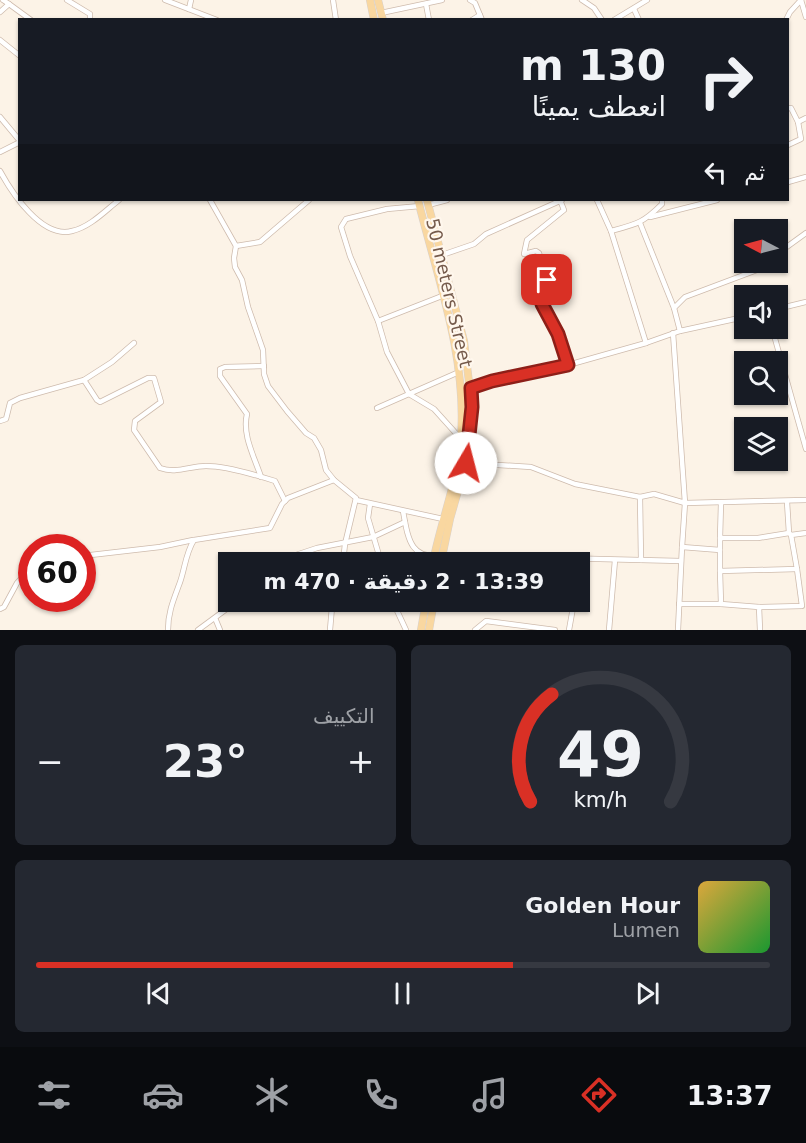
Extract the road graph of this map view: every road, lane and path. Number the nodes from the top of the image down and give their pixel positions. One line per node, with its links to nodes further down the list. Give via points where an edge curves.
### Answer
1 (3, 0): 13 (street)
2 (67, 0): 22 (street)
3 (165, 0): 15 (street)
4 (191, 0): 15 (street)
5 (333, 0): 24 (street)
6 (370, 0): 25 (main road)
7 (378, 0): 18 (main road)
8 (442, 0): 14 (street)
9 (470, 0): 19 (street)
10 (582, 0): 27 (street)
11 (647, 0): 16 (street)
12 (801, 0): 20 (street); 30 (street)
13 (9, 4): 17 (street); 21 (street)
14 (426, 4): 18 (street); 26 (street)
15 (189, 9): 23 (street)
16 (634, 9): 28 (street); 29 (street)
17 (0, 12)
18 (382, 16)
19 (481, 17)
20 (806, 17)
21 (28, 18)
22 (90, 18)
23 (212, 18)
24 (336, 18)
25 (374, 18)
26 (429, 18)
27 (601, 18)
28 (618, 18)
29 (638, 18)
30 (788, 18)
31 (0, 40): 32 (street)
32 (18, 54)
33 (789, 108): 36 (street)
34 (0, 117): 37 (street)
35 (806, 118): 36 (street)
36 (798, 122): 39 (street, via 801,139)
37 (18, 140)
38 (18, 143): 40 (street)
39 (789, 145)
40 (0, 152)
41 (0, 171): 44 (street)
42 (806, 177): 43 (street)
43 (789, 182)
44 (18, 200)
45 (19, 201): 46 (street, via 47,227 63,232 86,225)
46 (118, 201)
47 (211, 201): 62 (street)
48 (308, 201): 62 (street, via 260,242)
49 (559, 201): 64 (street, via 486,234 474,244)
50 (561, 201): 77 (street, via 564,210 526,240 524,254 539,253 547,280 542,304)
51 (597, 201): 58 (street)
52 (662, 201): 56 (street)
53 (428, 202): 60 (main road, 50 meters Street)
54 (695, 202): 56 (street)
55 (419, 203): 61 (main road, 50 meters Street); 71 (street, via 343,221 341,227 350,256)
56 (648, 218): 57 (street)
57 (640, 223): 58 (street); 69 (street)
58 (611, 231): 76 (street)
59 (806, 233): 63 (street)
60 (436, 236): 61 (main road); 64 (main road, 50 meters Street)
61 (428, 239): 66 (main road, 50 meters Street)
62 (236, 246): 78 (street, via 235,267 263,350)
63 (788, 246)
64 (442, 255): 81 (main road, 50 meters Street)
65 (749, 273): 69 (street, via 685,297)
66 (442, 296): 71 (street); 79 (main road, 50 meters Street)
67 (806, 302): 68 (street)
68 (788, 306)
69 (674, 308): 72 (street)
70 (734, 319): 72 (street)
71 (378, 321): 82 (street, via 387,352)
72 (680, 331): 73 (street)
73 (674, 333): 76 (street); 98 (street)
74 (775, 339): 88 (street)
75 (134, 343): 80 (street)
76 (646, 343): 77 (street)
77 (568, 365): 81 (street)
78 (264, 366): 90 (street, via 220,369 220,376 247,414 246,435); 91 (street, via 268,386 286,411 314,438)
79 (460, 372): 82 (street); 83 (main road, 50 meters Street)
80 (84, 380): 86 (street, via 20,398 10,403 6,419); 90 (street, via 100,402 154,378 161,402 133,425 160,468 186,470 207,466)
81 (471, 388): 84 (main road, 50 meters Street)
82 (409, 394): 85 (street); 87 (street, via 434,409)
83 (462, 407): 84 (main road); 87 (main road, 50 meters Street)
84 (472, 407): 89 (main road, 50 meters Street)
85 (377, 408)
86 (0, 421)
87 (461, 439): 101 (main road, 50 meters Street)
88 (806, 449)
89 (466, 463): 92 (street, via 531,467 575,484); 116 (main road, 50 meters Street)
90 (261, 477): 95 (street, via 274,481)
91 (334, 480): 93 (street); 95 (street)
92 (640, 496): 98 (street, via 654,494); 120 (street)
93 (356, 500): 99 (street); 108 (street)
94 (806, 500): 97 (street)
95 (285, 501): 107 (street, via 270,528)
96 (721, 502): 97 (street); 98 (street); 106 (street)
97 (787, 502): 104 (street)
98 (685, 503): 109 (street)
99 (370, 504): 100 (street); 105 (street, via 368,518)
100 (403, 512): 101 (street); 102 (street)
101 (443, 519): 115 (main road, 50 meters Street)
102 (405, 522): 105 (street); 114 (street)
103 (806, 533): 104 (street)
104 (790, 534): 106 (street); 122 (street)
105 (374, 537): 108 (street); 113 (street)
106 (720, 538): 110 (street)
107 (194, 540): 117 (street); 136 (street, via 168,613)
108 (345, 544): 111 (street); 112 (street)
109 (682, 547): 110 (street); 121 (street)
110 (720, 550): 123 (street)
111 (305, 552)
112 (344, 552)
113 (378, 552)
114 (418, 552)
115 (436, 552)
116 (443, 552)
117 (96, 554)
118 (590, 560): 119 (street)
119 (615, 560): 120 (street); 146 (street)
120 (641, 560): 121 (street)
121 (681, 561): 125 (street)
122 (797, 569): 123 (street); 127 (street, via 802,606)
123 (720, 571): 126 (street)
124 (18, 582): 128 (street)
125 (679, 603): 126 (street); 147 (street)
126 (721, 604): 127 (street)
127 (759, 607): 148 (street)
128 (0, 609)
129 (223, 612): 135 (street)
130 (332, 612): 139 (street)
131 (398, 612): 140 (street)
132 (424, 612): 141 (main road)
133 (432, 612): 142 (main road)
134 (572, 612): 145 (street)
135 (215, 618): 137 (street); 138 (street)
136 (168, 630)
137 (198, 630)
138 (220, 630)
139 (330, 630)
140 (406, 630)
141 (421, 630)
142 (429, 630)
143 (475, 630): 144 (street, via 486,621)
144 (555, 630)
145 (569, 630)
146 (609, 630)
147 (678, 630)
148 (760, 630)

